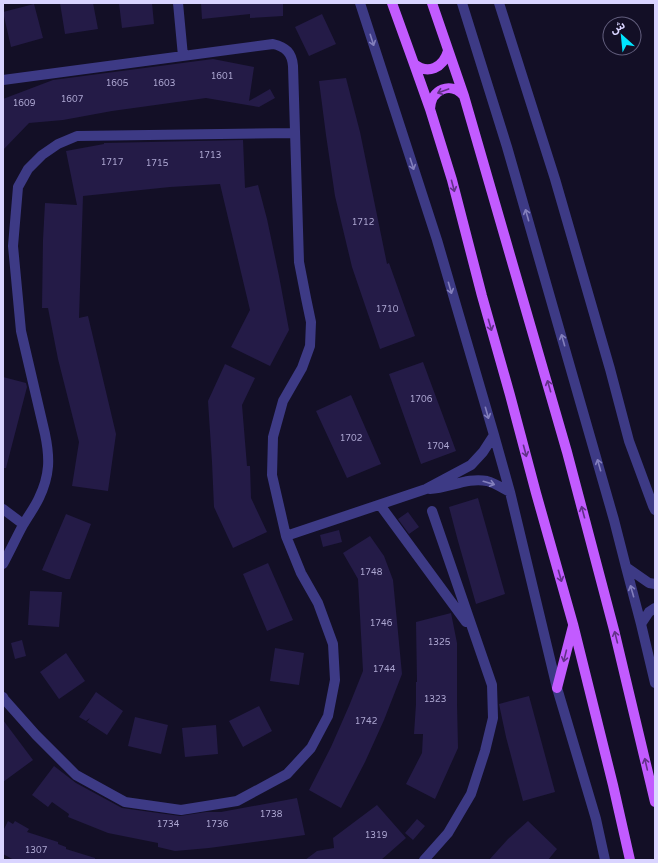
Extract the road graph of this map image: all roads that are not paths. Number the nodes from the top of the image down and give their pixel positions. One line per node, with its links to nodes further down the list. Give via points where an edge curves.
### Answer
1 (178, 3): 8 (street)
2 (360, 3): 14 (street, one-way to 14, via 437,240)
3 (392, 3): 9 (main road)
4 (432, 3): 7 (main road)
5 (462, 3): 24 (street, one-way to 5, via 507,147)
6 (499, 3): 19 (street, via 557,186 629,441)
7 (448, 51): 9 (main road, via 439,66 423,69); 11 (main road)
8 (183, 56): 10 (street); 13 (street, via 280,45 290,54 292,60)
9 (414, 64): 12 (main road)
10 (3, 80)
11 (464, 96): 12 (main road, one-way to 12, via 452,88 442,89 432,99); 33 (main road, one-way to 11, via 581,504)
12 (430, 109): 27 (main road, one-way to 27, via 452,180)
13 (295, 133): 21 (street, via 77,136 58,144 28,169 18,186 14,246 21,331 46,434 48,467 39,499); 22 (street, via 299,262 311,322 310,346 302,368 283,401 273,437 272,475)
14 (494, 435): 15 (street, via 483,452 470,465); 16 (street)
15 (426, 490): 16 (street, one-way to 16, via 481,481); 17 (street)
16 (510, 492): 31 (street)
17 (380, 505): 22 (street); 29 (street)
18 (3, 509): 21 (street)
19 (655, 510)
20 (432, 511): 29 (street)
21 (23, 524): 23 (street)
22 (286, 536): 32 (street, via 301,573 318,603 333,644 335,680 328,716 311,748 287,774 237,801 223,804 181,810 125,802 76,775)
23 (3, 564)
24 (626, 567): 25 (street, via 649,583); 28 (street, one-way to 24)
25 (655, 584)
26 (655, 608): 28 (street)
27 (573, 624): 31 (main road, one-way to 31); 38 (main road)
28 (641, 624): 30 (street)
29 (473, 631): 35 (street, via 492,685 493,718 471,794 448,833)
30 (655, 683)
31 (557, 688): 34 (street, via 596,819)
32 (3, 697)
33 (655, 802)
34 (601, 845): 36 (street); 37 (street)
35 (424, 860)
36 (597, 860)
37 (605, 860)
38 (630, 860)

